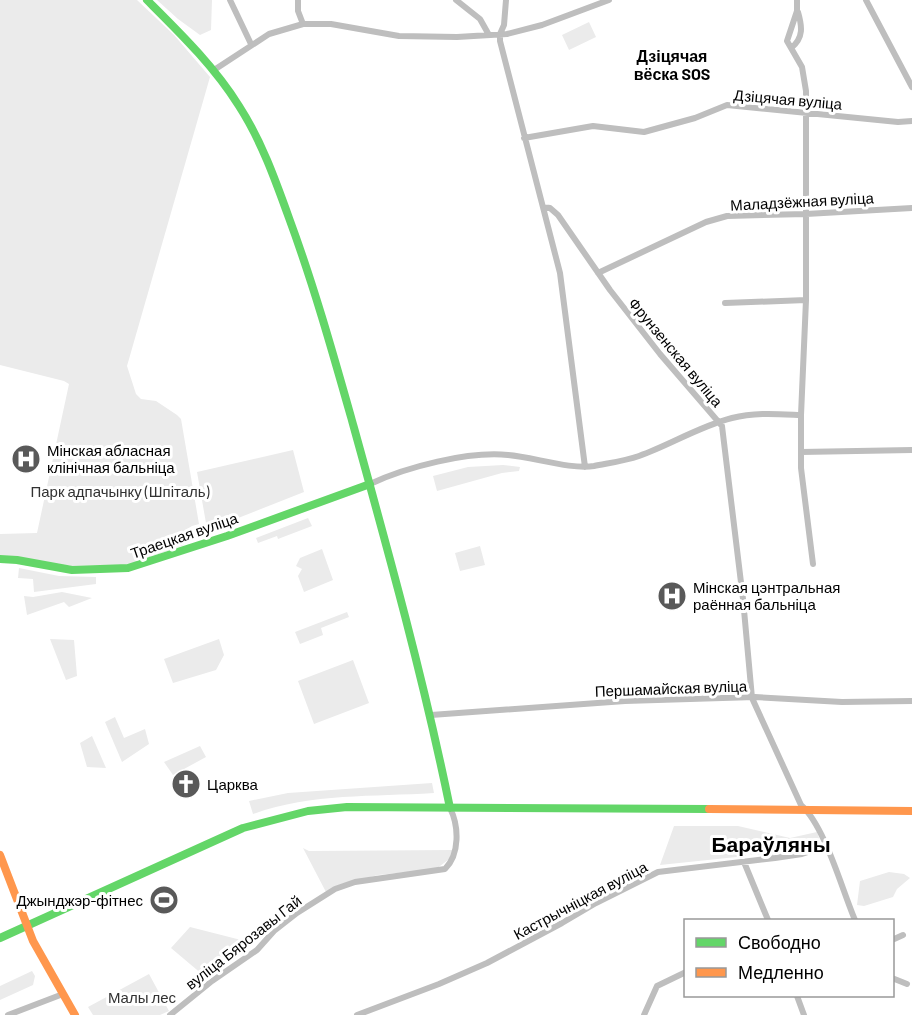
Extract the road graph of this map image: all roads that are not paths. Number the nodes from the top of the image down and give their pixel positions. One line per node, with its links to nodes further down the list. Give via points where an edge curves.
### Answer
1 (147, 0): 15 (main road)
2 (230, 0): 13 (street)
3 (298, 0): 10 (street)
4 (506, 0): 11 (street)
5 (609, 0): 11 (street, via 542,25)
6 (797, 0): 9 (street)
7 (866, 0): 16 (street)
8 (457, 1): 12 (street, via 480,20)
9 (797, 8): 14 (street, via 787,41); 14 (street, via 801,33)
10 (303, 24): 12 (street, via 331,24 399,36); 13 (street)
11 (500, 34): 12 (street); 19 (street)
12 (489, 35)
13 (251, 44): 15 (street)
14 (791, 48): 17 (street, via 804,73)
15 (214, 70): 31 (main road, via 240,107 282,198 319,305)
16 (912, 87)
17 (806, 112): 18 (street, Дзіцячая вуліца); 19 (street, Дзіцячая вуліца, via 727,105 644,132 593,126); 22 (street)
18 (912, 121)
19 (524, 138): 20 (street)
20 (543, 207): 23 (street, Фрунзенская вуліца, via 558,215); 30 (street, via 560,273)
21 (912, 208): 22 (street, Маладзёжная вуліца)
22 (806, 214): 23 (street, Маладзёжная вуліца, via 716,218); 24 (street)
23 (598, 273): 27 (street, Фрунзенская вуліца, via 667,363)
24 (806, 300): 25 (street); 26 (street)
25 (725, 303)
26 (801, 416): 27 (street, via 761,414 733,417); 29 (street)
27 (720, 423): 30 (street, via 640,456); 34 (street, Фрунзенская вуліца, via 741,577)
28 (912, 450): 29 (street)
29 (801, 452): 33 (street)
30 (585, 467): 31 (street, via 507,455 479,455)
31 (370, 484): 32 (main road, Траецкая вуліца, via 128,568 72,570); 36 (main road)
32 (0, 559)
33 (813, 564)
34 (752, 698): 35 (street, Першамайская вуліца); 36 (street, Першамайская вуліца, via 625,701); 38 (street, Фрунзенская вуліца, via 801,805)
35 (912, 701)
36 (431, 715): 37 (main road)
37 (450, 808): 38 (main road); 45 (main road, via 346,807 282,817 243,828); 56 (street, вуліца Бярозавы Гай, via 456,836 454,856 445,869 355,882 336,889 297,913 257,950)
38 (807, 810): 39 (main road); 40 (street, Фрунзенская вуліца)
39 (912, 811)
40 (826, 846): 42 (street, Кастрычніцкая вуліца, via 802,854); 44 (street, Фрунзенская вуліца)
41 (0, 855): 45 (main road)
42 (744, 862): 43 (street); 57 (street, Кастрычніцкая вуліца, via 658,872 487,963)
43 (767, 919)
44 (854, 919)
45 (28, 927): 47 (main road); 52 (main road)
46 (903, 935): 48 (street)
47 (0, 938)
48 (894, 939)
49 (684, 973): 58 (street, via 657,986)
50 (894, 979): 51 (street)
51 (907, 984)
52 (63, 994): 54 (street); 55 (main road)
53 (796, 997): 59 (street)
54 (8, 1015)
55 (75, 1015)
56 (170, 1015)
57 (357, 1015)
58 (644, 1015)
59 (804, 1015)

